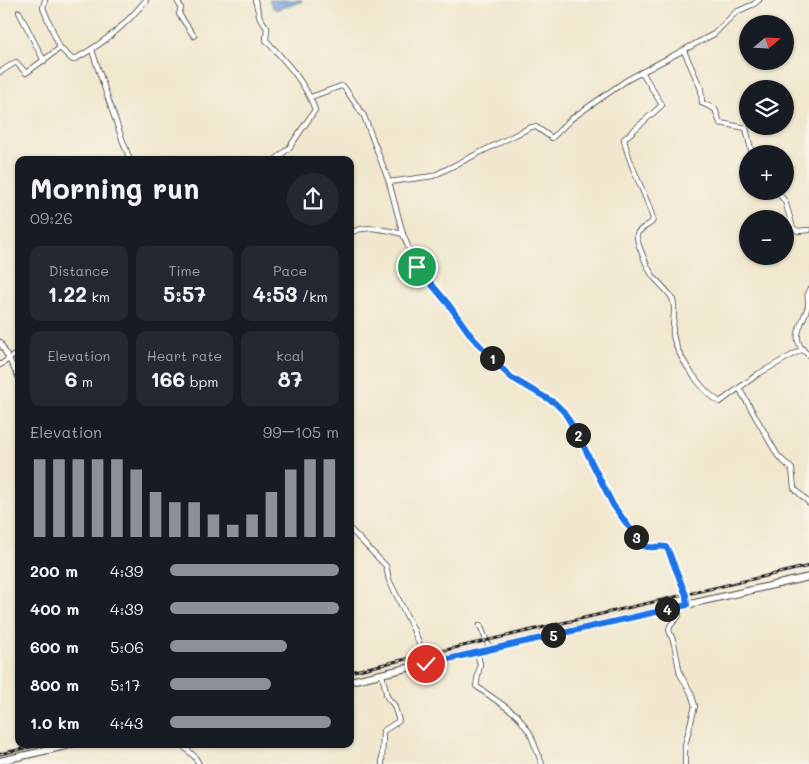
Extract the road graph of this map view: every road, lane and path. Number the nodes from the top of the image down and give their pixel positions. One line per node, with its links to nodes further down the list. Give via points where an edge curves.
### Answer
1 (45, 0): 8 (street, via 43,8)
2 (146, 0): 9 (street)
3 (177, 0): 7 (street, via 181,7 178,14)
4 (255, 0): 14 (street, via 267,28 266,40)
5 (759, 0): 10 (street, via 736,12 720,30)
6 (19, 12): 11 (street)
7 (194, 36)
8 (60, 48): 9 (street, via 73,60); 11 (street)
9 (92, 50): 16 (street)
10 (684, 51): 13 (street); 15 (street, via 701,89 702,103 715,109 720,123 746,128)
11 (44, 61): 12 (street, via 26,73 16,62)
12 (0, 72)
13 (642, 72): 18 (street, via 572,119 552,138 531,127 432,176); 31 (street, via 662,105 624,139 653,219 638,233 640,248 652,275 672,299 674,341 690,372 720,402)
14 (311, 97): 17 (street, via 315,112); 18 (street, via 344,87 364,116)
15 (750, 145)
16 (128, 156)
17 (280, 156)
18 (389, 182): 22 (street)
19 (784, 200): 20 (street, via 793,228)
20 (809, 230)
21 (354, 231): 22 (street, via 372,228)
22 (403, 234): 35 (street, via 415,264 472,337 512,378 555,403 564,412 613,505 642,545 648,548 662,546 668,550)
23 (809, 290): 25 (street, via 808,305 797,336)
24 (0, 342): 28 (street)
25 (803, 349): 27 (street); 31 (street)
26 (15, 355): 28 (street)
27 (809, 356)
28 (9, 359): 29 (street); 30 (street)
29 (0, 365)
30 (15, 369)
31 (739, 388): 32 (street, via 778,456 792,470 794,488)
32 (809, 503)
33 (354, 533): 40 (street, via 384,564)
34 (809, 577): 35 (street)
35 (687, 605): 36 (street)
36 (676, 607): 38 (street); 49 (street, via 679,616 669,630 680,674 695,706 685,745)
37 (480, 625): 38 (street)
38 (490, 649): 39 (street)
39 (477, 652): 40 (street); 48 (street, via 480,664 476,686 517,715 530,733)
40 (426, 664): 41 (street)
41 (382, 674): 42 (street); 47 (street, via 387,697 399,721 382,730)
42 (354, 680)
43 (58, 748): 45 (street)
44 (185, 748): 46 (street)
45 (5, 761)
46 (199, 764)
47 (382, 764)
48 (542, 764)
49 (685, 764)

